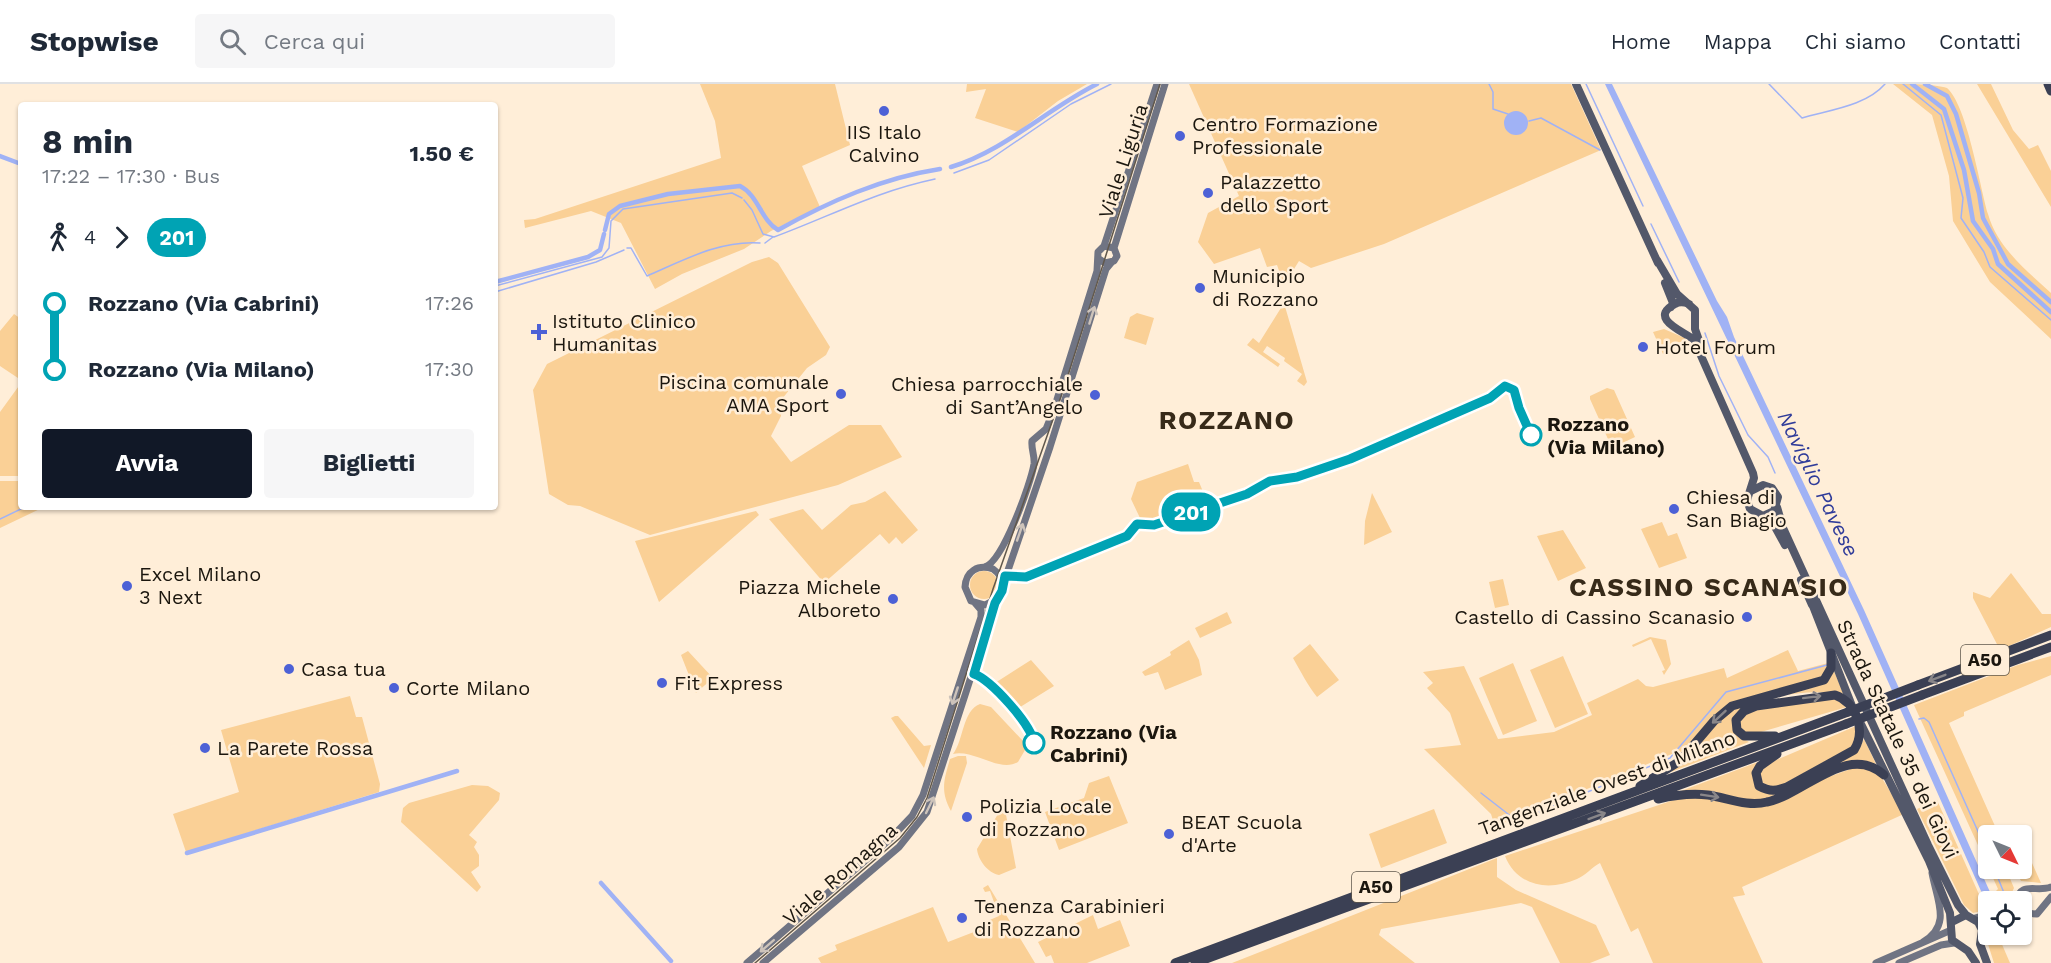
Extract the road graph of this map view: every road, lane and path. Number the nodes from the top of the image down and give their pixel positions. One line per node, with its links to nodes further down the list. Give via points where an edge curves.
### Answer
1 (1156, 84): 6 (main road, Viale Liguria)
2 (1165, 84): 7 (main road, Viale Liguria)
3 (1576, 84): 9 (main road)
4 (2048, 84): 5 (highway)
5 (2051, 91)
6 (1104, 246): 7 (main road); 8 (main road, via 1098,252)
7 (1114, 248): 10 (main road, via 1117,256)
8 (1099, 260): 10 (main road); 15 (main road, via 1054,409)
9 (1657, 260): 11 (main road, via 1677,294); 12 (main road)
10 (1111, 263): 16 (main road, one-way to 10)
11 (1689, 304): 12 (main road, via 1678,302); 13 (main road, via 1696,311)
12 (1671, 307): 14 (main road, via 1668,323)
13 (1696, 322): 14 (main road, via 1690,330); 18 (main road, via 1698,339 1756,470)
14 (1682, 332): 19 (main road, via 1694,340 1746,457 1754,478)
15 (1041, 435): 16 (main road, via 1047,437); 17 (main road, via 1032,441)
16 (1050, 447): 17 (main road, via 1042,454); 23 (main road, one-way to 16)
17 (1034, 451): 22 (main road, via 1034,464 1010,532 993,563)
18 (1767, 485): 19 (main road); 20 (main road, via 1778,497)
19 (1751, 490): 21 (main road, via 1748,505)
20 (1777, 507): 21 (main road); 44 (main road, Strada Statale 35 dei Giovi, via 1928,845)
21 (1763, 516): 25 (main road, Strada Statale 35 dei Giovi, via 1778,530)
22 (985, 567): 23 (main road, via 998,574); 26 (main road, via 973,570 965,581 966,593)
23 (1003, 588): 24 (main road)
24 (999, 598): 26 (main road, via 987,605); 56 (main road, Viale Romagna, one-way to 24, via 899,846 927,812)
25 (1811, 602): 29 (main road); 36 (main road, Strada Statale 35 dei Giovi)
26 (975, 603): 55 (main road, Viale Romagna, one-way to 55, via 981,617 927,786 912,816)
27 (2051, 635): 30 (highway, Tangenziale Ovest di Milano / A50, one-way to 30)
28 (2051, 647): 30 (highway, Tangenziale Ovest di Milano / A50)
29 (1831, 653): 31 (main road); 34 (highway, one-way to 34, via 1832,668 1824,681 1732,706 1680,761)
30 (1920, 690): 31 (highway, Tangenziale Ovest di Milano / A50, bridge); 32 (highway, Tangenziale Ovest di Milano / A50, bridge, via 1846,724)
31 (1852, 714): 32 (highway, Tangenziale Ovest di Milano / A50); 32 (highway, one-way to 31, via 1751,738 1741,735 1736,724 1741,713 1751,707 1830,694 1844,699); 32 (highway, via 1860,732 1854,750 1787,787 1776,791 1759,786 1756,773 1760,766); 33 (main road)
32 (1805, 734): 34 (highway, Tangenziale Ovest di Milano / A50); 35 (highway, Tangenziale Ovest di Milano / A50)
33 (1884, 775): 35 (highway, one-way to 33, via 1690,794 1746,803 1768,802 1857,763 1875,767); 36 (main road)
34 (1620, 798): 57 (highway, Tangenziale Ovest di Milano / A50)
35 (1632, 804): 58 (highway, Tangenziale Ovest di Milano / A50, one-way to 35)
36 (1906, 813): 37 (main road)
37 (1929, 861): 47 (main road); 50 (main road, via 1941,916 1935,935)
38 (2051, 887): 39 (main road)
39 (2037, 889): 40 (main road); 42 (main road)
40 (2022, 891)
41 (2051, 897): 42 (main road)
42 (2044, 904): 43 (main road, via 2037,914)
43 (2032, 914)
44 (1966, 915): 46 (main road); 47 (main road)
45 (1978, 917): 46 (main road)
46 (1975, 918): 48 (main road)
47 (1952, 922): 49 (main road)
48 (1978, 923)
49 (1949, 931): 50 (main road); 52 (main road)
50 (1923, 942): 59 (main road)
51 (1978, 942): 54 (main road)
52 (1954, 943): 54 (main road); 60 (main road)
53 (1982, 945): 62 (main road)
54 (1964, 948): 61 (main road)
55 (747, 963)
56 (763, 963)
57 (1175, 963)
58 (1195, 963)
59 (1876, 963)
60 (1899, 963)
61 (1976, 963)
62 (1987, 963)

